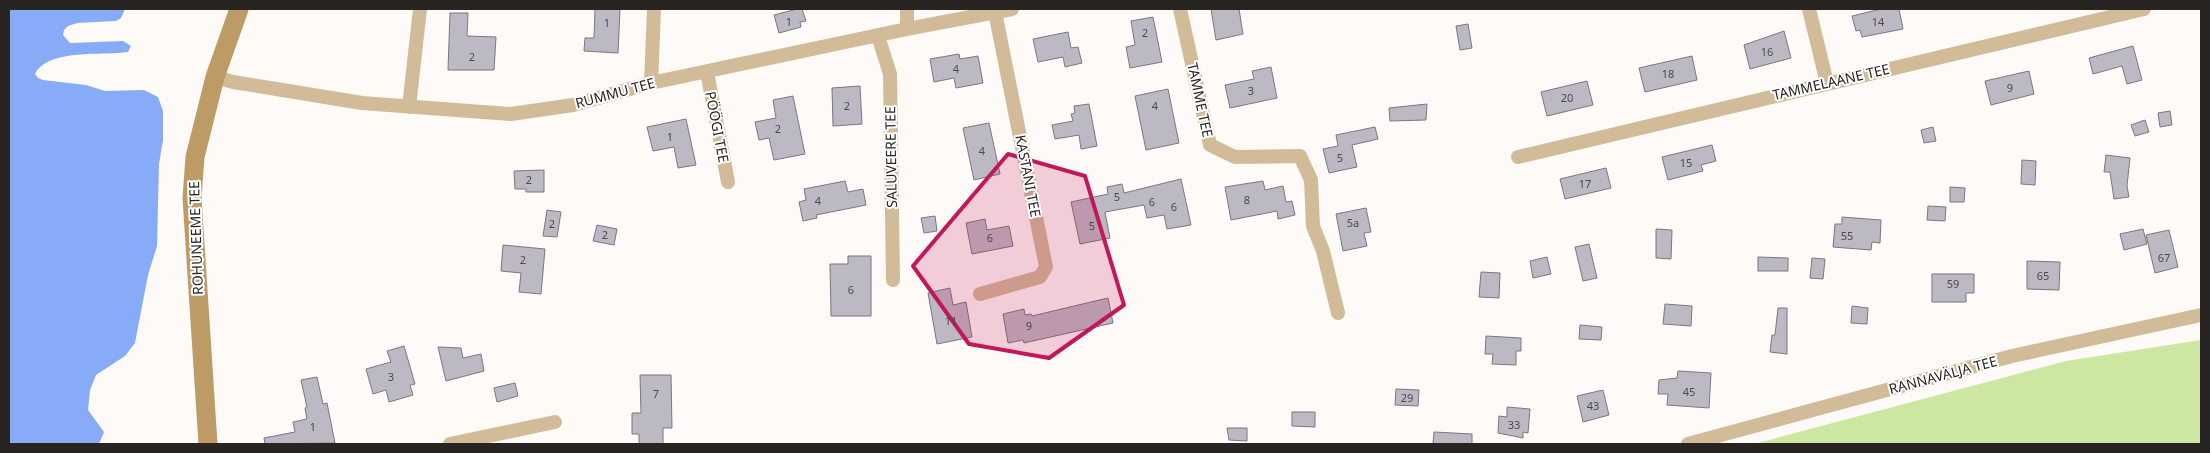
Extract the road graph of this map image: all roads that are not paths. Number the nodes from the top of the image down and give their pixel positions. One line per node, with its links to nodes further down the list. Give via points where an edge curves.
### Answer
1 (240, 9): 13 (street, ROHUNEEME TEE)
2 (420, 9): 16 (street)
3 (654, 9): 15 (street)
4 (907, 9): 10 (street)
5 (1012, 9): 9 (street, RUMMU TEE)
6 (1180, 9): 21 (street, TAMME TEE, via 1210,144 1235,157 1300,156 1312,180 1313,226 1324,251)
7 (1809, 9): 14 (street)
8 (2144, 9): 14 (street, TAMMELAANE TEE)
9 (996, 12): 10 (street, RUMMU TEE); 20 (street, KASTANI TEE, via 1046,267 1040,277)
10 (907, 29): 11 (street, RUMMU TEE)
11 (878, 36): 12 (street, RUMMU TEE); 19 (street, SALUVEERE TEE, via 890,74)
12 (707, 72): 15 (street, RUMMU TEE); 18 (street, PÖÖGI TEE)
13 (215, 76): 16 (street, RUMMU TEE, via 233,82 362,103); 25 (street, ROHUNEEME TEE, via 195,156 192,198)
14 (1827, 83): 17 (street, TAMMELAANE TEE)
15 (651, 84): 16 (street, RUMMU TEE, via 573,105 511,114)
16 (409, 107)
17 (1518, 156)
18 (728, 182)
19 (893, 280)
20 (980, 294)
21 (1338, 313)
22 (2201, 315): 24 (street, RANNAVÄLJA TEE, via 2012,356)
23 (555, 422): 26 (street)
24 (1739, 438): 27 (street, RANNAVÄLJA TEE)
25 (208, 444)
26 (450, 444)
27 (1688, 444)

